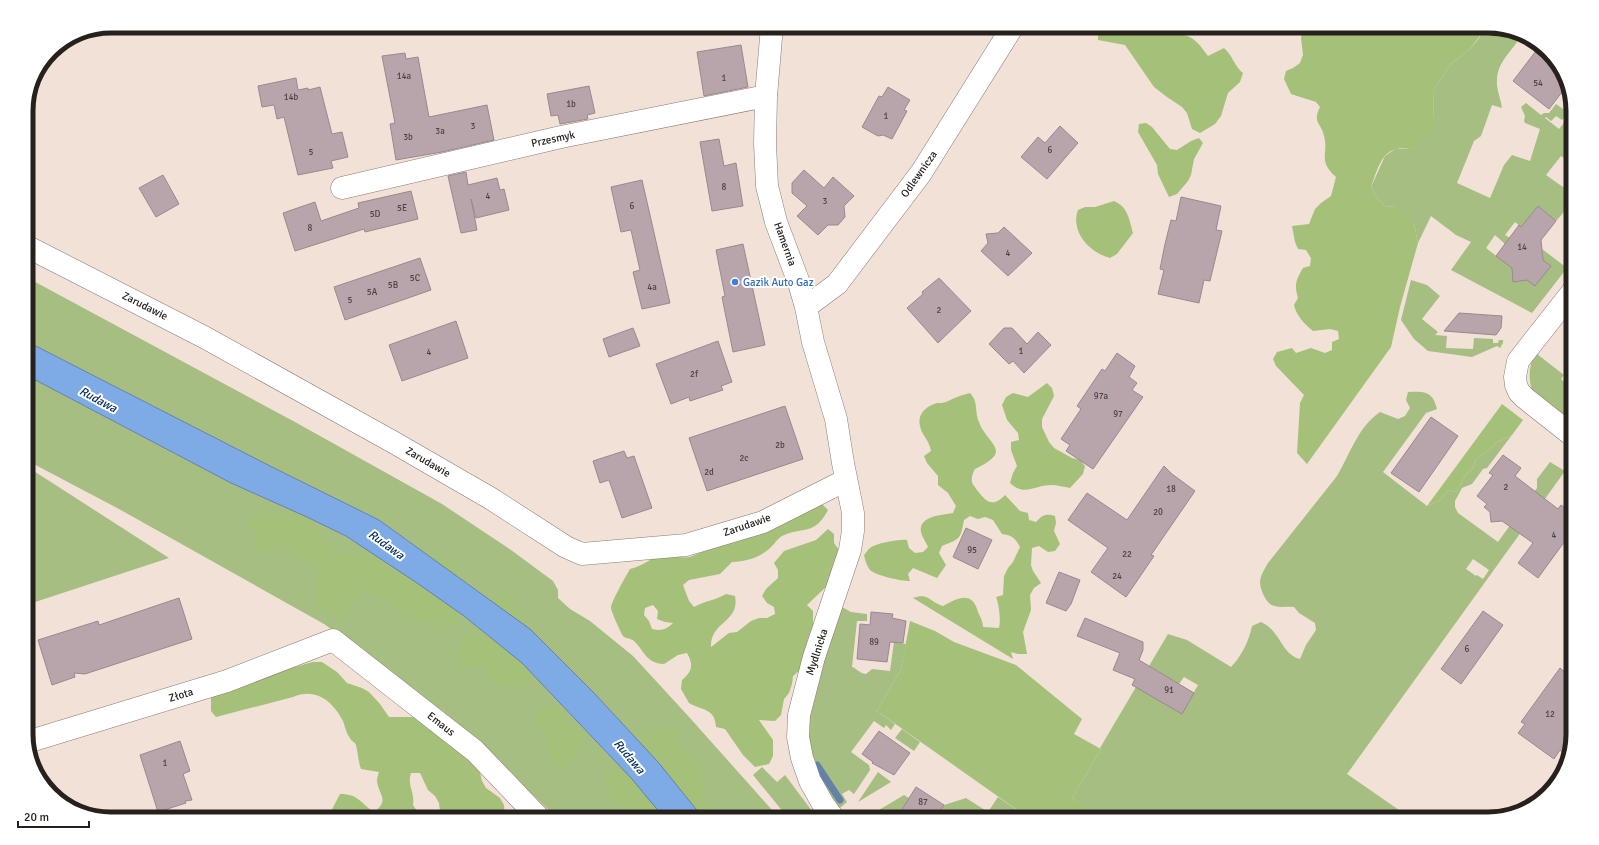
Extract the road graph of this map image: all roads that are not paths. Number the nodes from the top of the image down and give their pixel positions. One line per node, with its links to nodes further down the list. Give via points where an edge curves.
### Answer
1 (771, 33): 3 (street, Hamernia)
2 (1009, 33): 7 (street, Odlewnicza, via 919,176 837,284)
3 (766, 96): 4 (street, Przesmyk, via 561,137); 7 (street, Hamernia, via 764,144 767,186 776,222)
4 (342, 188)
5 (33, 250): 9 (street, Zarudawie, via 193,330 393,442 490,498 566,547 582,554 686,545 762,522)
6 (1566, 300): 8 (street, via 1518,361 1515,377 1519,392)
7 (806, 307): 9 (street, Hamernia, via 813,342 836,419)
8 (1566, 430)
9 (846, 480): 13 (street, Mydlnicka, via 853,514 850,550 814,657 799,715 798,737 802,758 810,781)
10 (333, 640): 11 (street, Złota, via 227,681); 12 (street, Emaus, via 475,751)
11 (33, 740)
12 (533, 812)
13 (829, 812)

